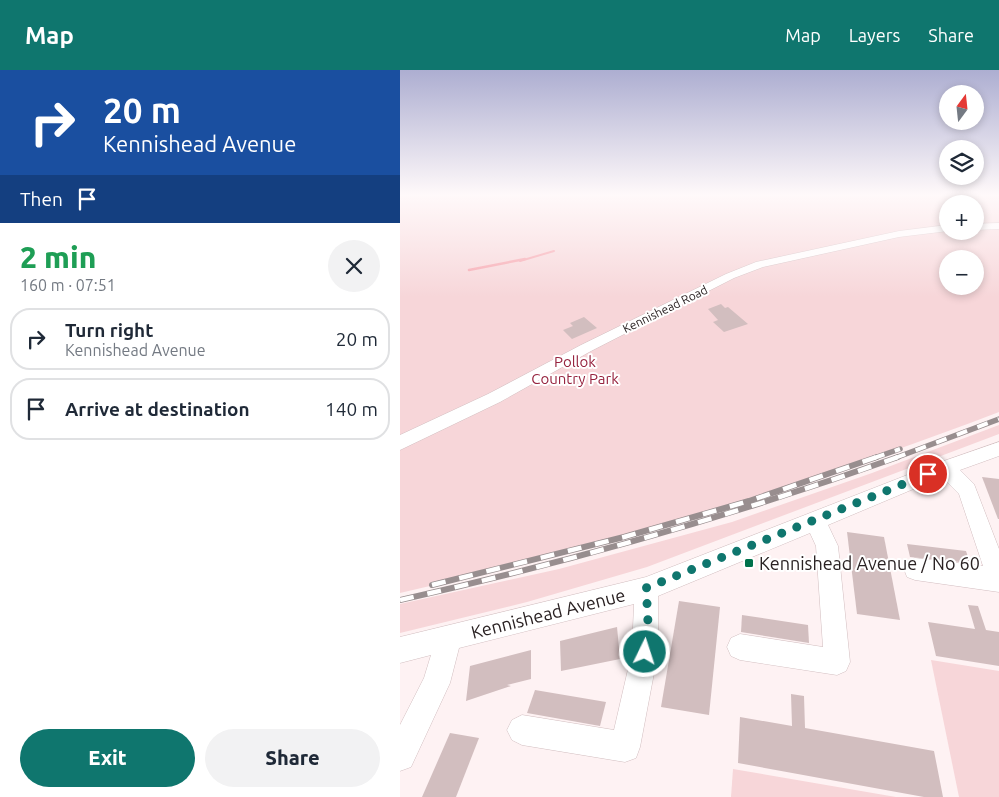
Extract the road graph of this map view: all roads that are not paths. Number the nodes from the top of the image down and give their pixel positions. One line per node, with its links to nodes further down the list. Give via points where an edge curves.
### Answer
1 (939, 229): 2 (street, Kennishead Road, via 899,234 760,264 730,276)
2 (400, 443)
3 (999, 449): 4 (street, Kennishead Avenue)
4 (945, 468): 5 (street, Kennishead Avenue); 6 (street, via 967,490 999,580)
5 (814, 521): 7 (street, Kennishead Avenue); 9 (street, via 827,546 837,662)
6 (915, 568)
7 (646, 588): 8 (street, Kennishead Avenue); 11 (street, Kennishead Avenue, via 645,652 625,747)
8 (449, 637): 10 (street, Kennishead Avenue); 12 (street, via 436,684)
9 (740, 647)
10 (400, 650)
11 (522, 730)
12 (400, 756)

